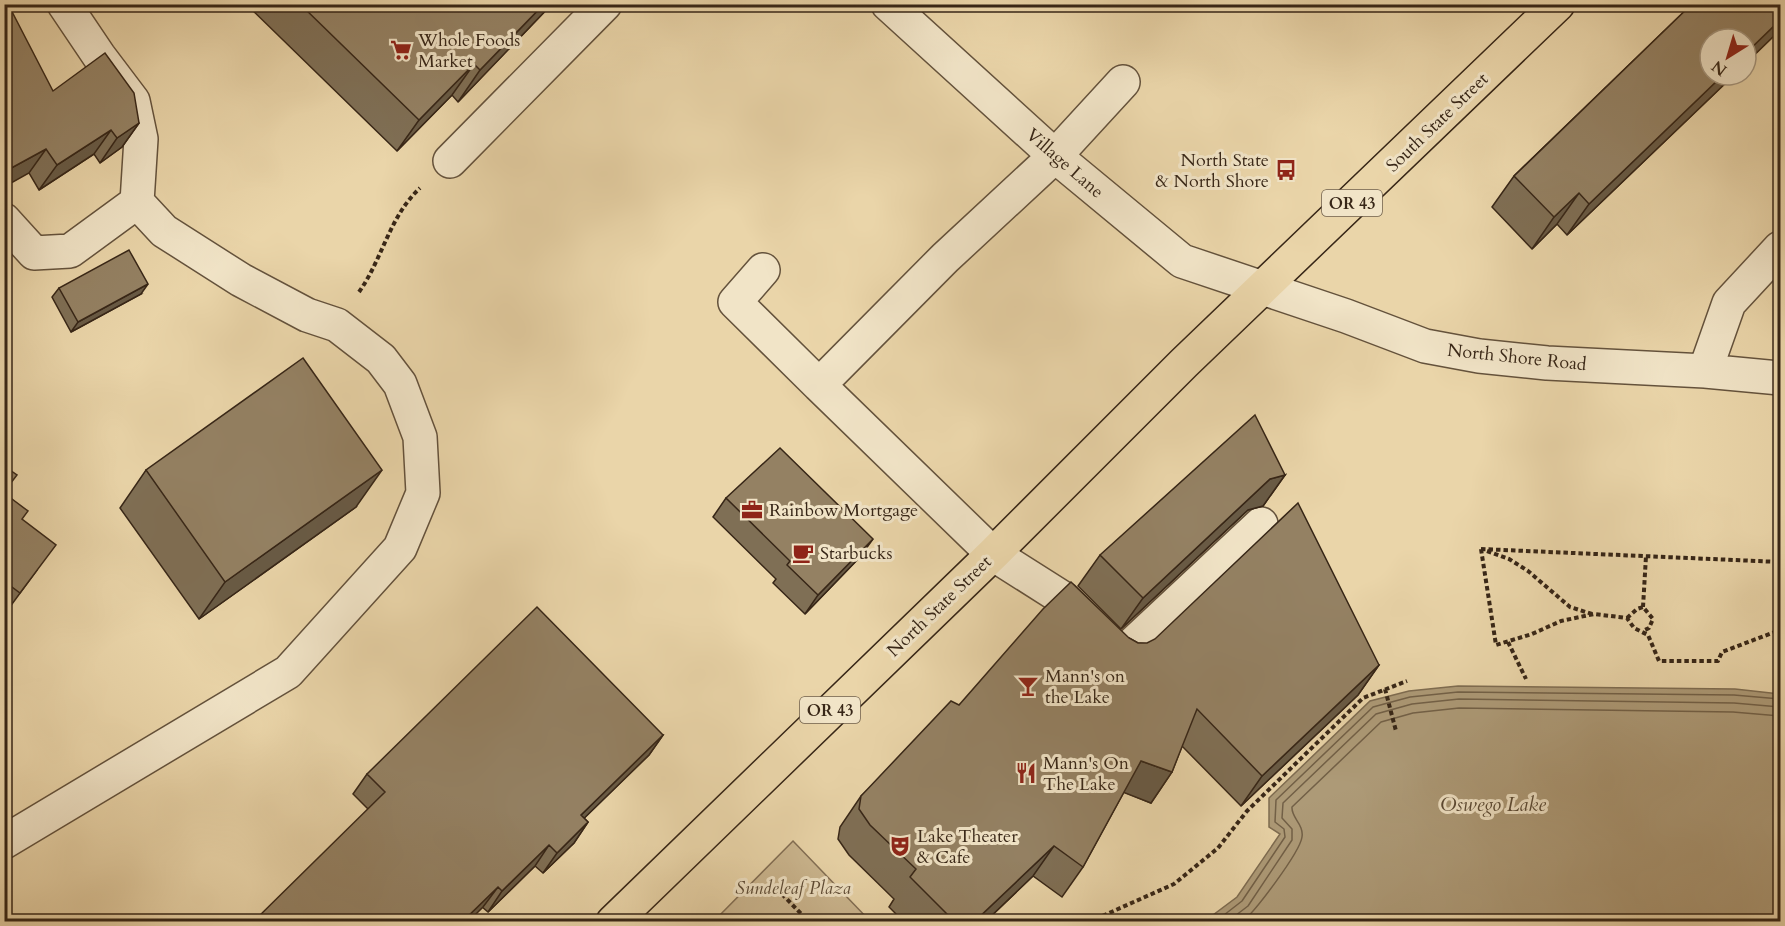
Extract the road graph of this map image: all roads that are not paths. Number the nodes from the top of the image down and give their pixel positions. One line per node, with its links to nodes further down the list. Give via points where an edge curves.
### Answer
1 (64, 4): 8 (street, via 133,101 141,139)
2 (605, 4): 7 (street)
3 (888, 4): 6 (street, Village Lane)
4 (1558, 4): 12 (main road, South State Street / OR 43)
5 (1123, 82): 6 (street)
6 (1055, 156): 12 (street, Village Lane, via 1182,261); 15 (street, via 945,258)
7 (450, 161)
8 (136, 202): 9 (street, via 70,251 34,253); 18 (street, via 164,231 241,280 307,315 337,325 381,359 400,384 420,437 423,493 400,548 288,672)
9 (4, 220)
10 (1780, 248): 13 (street, via 1729,303)
11 (763, 270): 15 (street, via 735,302)
12 (1263, 288): 13 (street, North Shore Road, via 1425,346 1547,363); 17 (main road, North State Street / OR 43)
13 (1705, 371): 14 (street, North Shore Road)
14 (1780, 378)
15 (819, 385): 17 (street)
16 (1261, 524): 17 (street, via 1120,655 1064,599)
17 (993, 554): 19 (main road, North State Street / OR 43)
18 (4, 842)
19 (613, 921)

